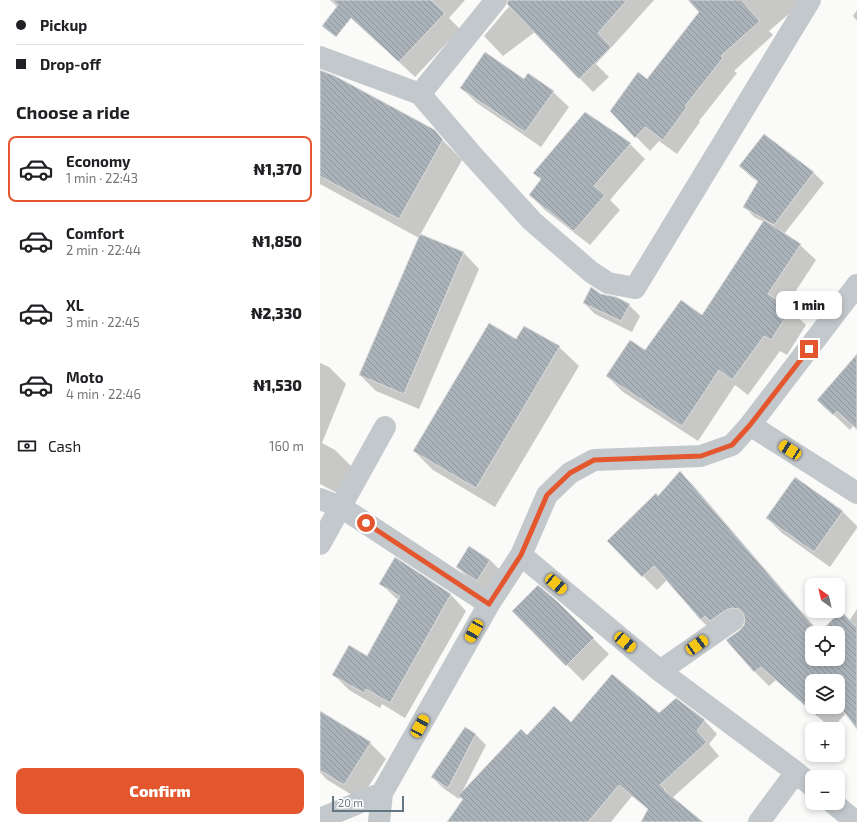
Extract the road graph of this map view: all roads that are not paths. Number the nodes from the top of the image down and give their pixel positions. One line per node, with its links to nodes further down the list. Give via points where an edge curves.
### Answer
1 (496, 0): 4 (street)
2 (810, 0): 4 (street, via 635,288 608,283 591,272 532,221)
3 (320, 57): 4 (street)
4 (420, 94)
5 (857, 285): 6 (street)
6 (750, 425): 8 (street); 12 (street, via 732,445 701,456 594,460 576,469 547,495)
7 (385, 427): 10 (street)
8 (857, 492)
9 (320, 499): 10 (street)
10 (342, 507): 11 (street); 13 (street)
11 (320, 544)
12 (521, 555): 13 (street); 15 (street)
13 (489, 604): 17 (street)
14 (733, 620): 15 (street)
15 (660, 671): 16 (street)
16 (804, 779): 21 (street)
17 (382, 793): 19 (street); 20 (street)
18 (841, 810): 22 (street)
19 (320, 819)
20 (379, 822)
21 (759, 822)
22 (856, 822)

